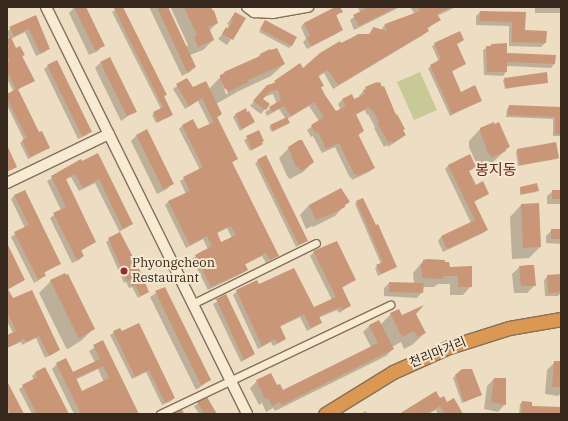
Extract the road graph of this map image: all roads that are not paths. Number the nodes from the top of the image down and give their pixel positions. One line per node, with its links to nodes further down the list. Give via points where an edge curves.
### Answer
1 (46, 7): 4 (street)
2 (247, 7): 3 (street, via 254,12 273,14)
3 (308, 7)
4 (109, 134): 5 (street); 7 (street)
5 (7, 183)
6 (316, 243): 7 (street)
7 (192, 304): 10 (street)
8 (390, 305): 10 (street)
9 (561, 319): 13 (highway, 천리마거리, via 509,328 449,347 393,372)
10 (230, 381): 11 (street); 12 (street)
11 (160, 414)
12 (247, 414)
13 (325, 414)

